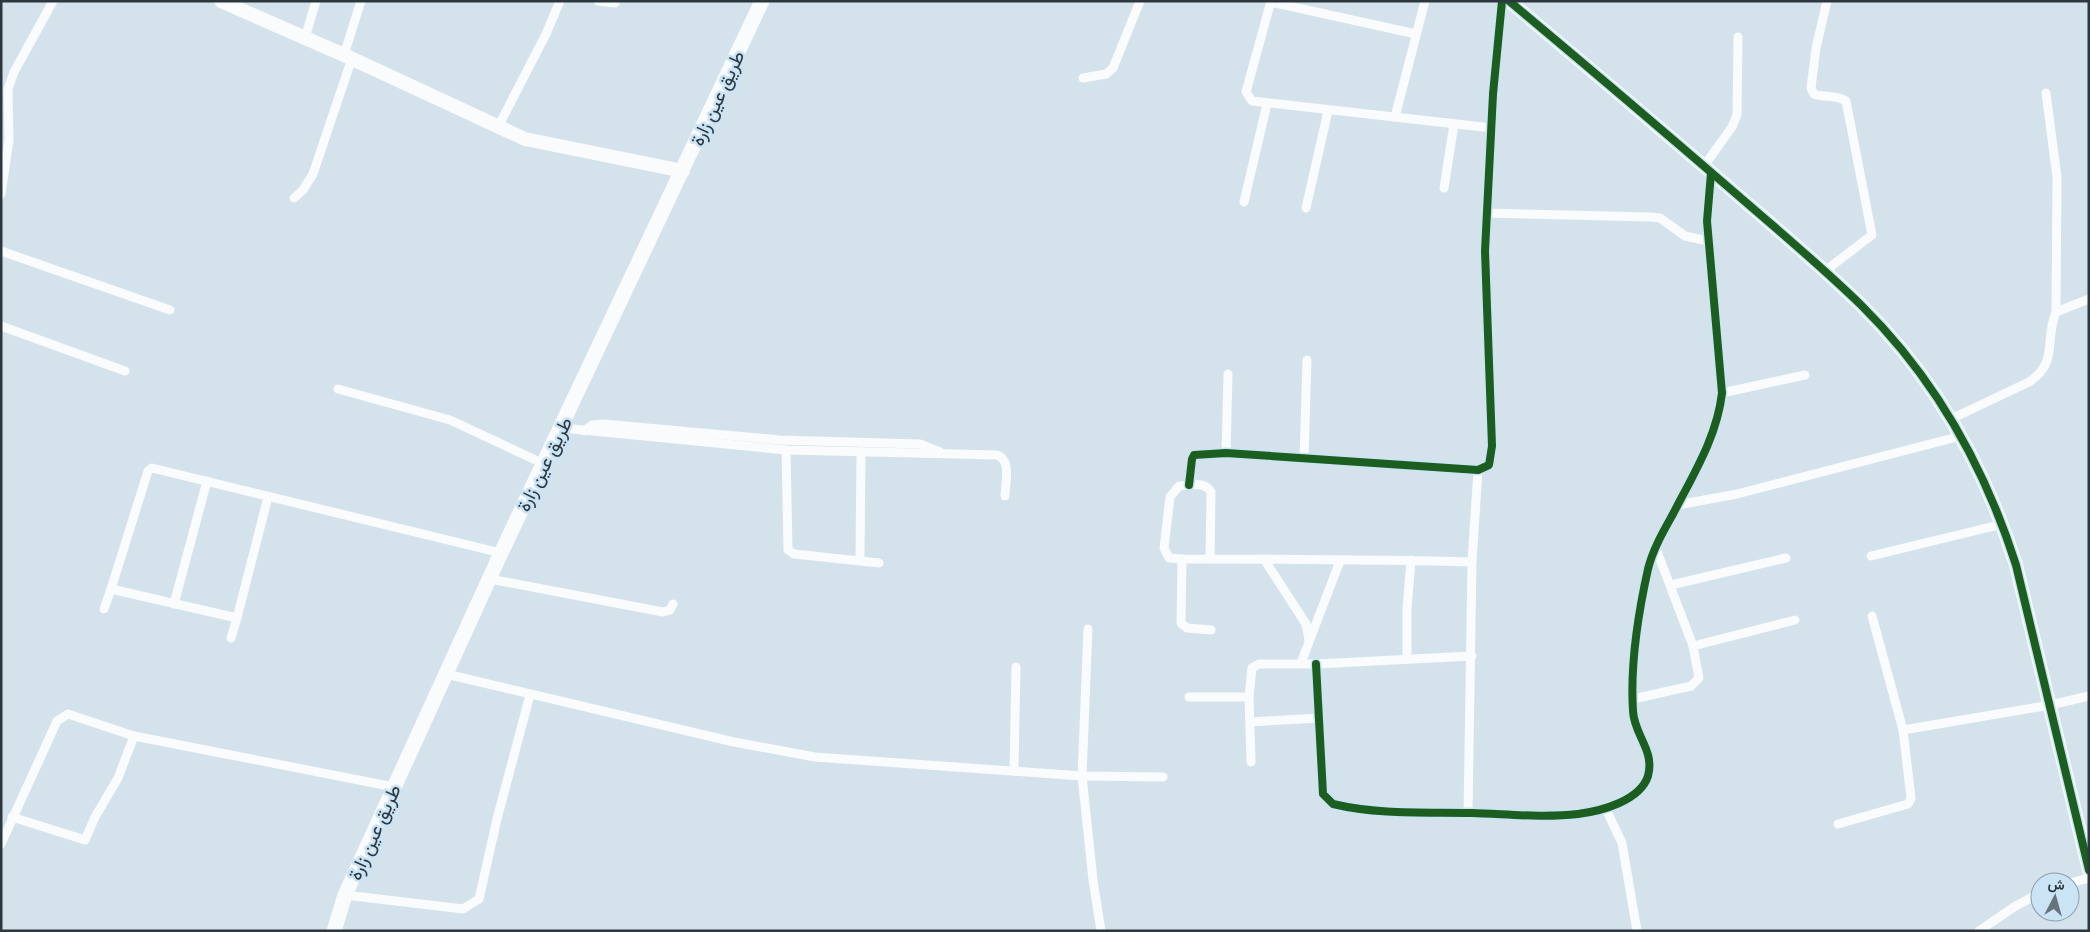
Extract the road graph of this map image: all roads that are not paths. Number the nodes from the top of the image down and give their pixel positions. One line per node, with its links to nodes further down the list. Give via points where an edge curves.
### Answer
1 (53, 1): 30 (street, via 8,89 9,140)
2 (221, 1): 17 (street)
3 (316, 1): 17 (street)
4 (361, 1): 18 (street)
5 (560, 1): 25 (street)
6 (598, 1): 14 (street)
7 (762, 1): 28 (main road, طريق عين زارة)
8 (1140, 1): 19 (street, via 1113,68 1106,74)
9 (1426, 1): 15 (street)
10 (1502, 1): 26 (street)
11 (1509, 1): 27 (street)
12 (1827, 1): 37 (street, via 1811,88 1819,96 1846,101 1872,235)
13 (1271, 2): 15 (street); 21 (street, via 1246,92 1252,101)
14 (615, 3)
15 (1416, 34): 23 (street)
16 (1738, 37): 27 (street, via 1737,115)
17 (304, 38): 18 (street)
18 (348, 56): 25 (street); 31 (street, via 313,174)
19 (1083, 78)
20 (2046, 93): 40 (street, via 2057,177)
21 (1267, 104): 22 (street); 32 (street)
22 (1328, 111): 23 (street); 33 (street)
23 (1395, 117): 24 (street)
24 (1454, 124): 26 (street); 29 (street)
25 (498, 127): 28 (street, via 539,142)
26 (1492, 128): 34 (street)
27 (1708, 169): 35 (street); 37 (street)
28 (683, 171): 49 (main road, طريق عين زارة)
29 (1444, 188)
30 (1, 194)
31 (294, 198)
32 (1244, 202)
33 (1306, 208)
34 (1487, 212): 35 (street, via 1660,218 1685,236); 58 (street, via 1486,299 1492,452 1489,465)
35 (1708, 241): 47 (street)
36 (1, 252): 39 (street)
37 (1825, 271): 48 (street, via 1901,350)
38 (2089, 299): 40 (street)
39 (170, 310)
40 (2056, 312): 48 (street, via 2048,359 2039,376)
41 (1, 326): 43 (street)
42 (1306, 360): 56 (street)
43 (125, 371)
44 (1228, 374): 55 (street)
45 (1805, 376): 47 (street)
46 (338, 389): 57 (street, via 450,420)
47 (1722, 393): 63 (street, via 1709,444)
48 (1950, 419): 51 (street)
49 (562, 428): 50 (street); 57 (main road, طريق عين زارة)
50 (584, 431): 52 (street); 54 (street, via 603,424 780,440 920,444)
51 (1962, 436): 63 (street, via 1737,494); 64 (street)
52 (786, 450): 53 (street); 69 (street, via 788,550 794,554)
53 (861, 451): 54 (street); 69 (street)
54 (942, 453): 61 (street, via 1003,457 1007,463)
55 (1226, 453): 56 (street); 60 (street, via 1194,455)
56 (1304, 459): 58 (street)
57 (544, 464): 66 (main road, طريق عين زارة)
58 (1478, 470): 76 (street)
59 (208, 481): 62 (street); 79 (street, via 149,469); 80 (street)
60 (1189, 485): 70 (street, via 1179,486 1170,497 1164,548 1169,558); 71 (street, via 1203,485 1211,492)
61 (1004, 496)
62 (268, 497): 66 (street); 84 (street)
63 (1677, 505): 65 (street)
64 (2003, 524): 67 (street); 102 (street)
65 (1655, 546): 78 (street); 101 (street, via 1640,619)
66 (501, 553): 77 (main road, طريق عين زارة)
67 (1871, 556)
68 (1786, 558): 78 (street)
69 (860, 559): 75 (street)
70 (1182, 559): 71 (street); 87 (street, via 1181,623 1187,628)
71 (1210, 559): 72 (street)
72 (1264, 560): 74 (street); 89 (street, via 1306,624)
73 (1411, 560): 74 (street); 76 (street); 92 (street)
74 (1340, 561): 89 (street)
75 (879, 562)
76 (1472, 562): 91 (street)
77 (490, 579): 81 (street, via 663,612 670,610); 96 (main road, طريق عين زارة)
78 (1671, 585): 90 (street)
79 (110, 589): 80 (street); 82 (street)
80 (174, 604): 84 (street)
81 (673, 604)
82 (104, 609)
83 (1872, 616): 105 (street)
84 (237, 618): 88 (street)
85 (1795, 620): 90 (street)
86 (1088, 629): 109 (street)
87 (1211, 630)
88 (231, 638)
89 (1309, 640): 93 (street)
90 (1693, 646): 101 (street, via 1699,678 1691,686)
91 (1472, 656): 92 (street); 113 (street)
92 (1407, 658): 94 (street)
93 (1301, 663): 94 (street); 100 (street, via 1259,664 1252,668)
94 (1316, 664): 103 (street)
95 (1016, 667): 108 (street)
96 (446, 674): 97 (street); 111 (main road, طريق عين زارة)
97 (530, 695): 108 (street, via 771,750 815,757); 118 (street, via 479,899 463,909)
98 (2089, 696): 102 (street)
99 (1188, 697): 100 (street)
100 (1249, 697): 104 (street)
101 (1633, 699): 112 (street, via 1633,714 1650,760 1648,776 1641,789 1629,798)
102 (2050, 705): 105 (street); 117 (street)
103 (1319, 718): 104 (street); 113 (street, via 1327,800 1342,806 1411,813)
104 (1250, 722): 107 (street)
105 (1903, 730): 115 (street, via 1911,798 1908,804)
106 (134, 736): 111 (street); 114 (street, via 68,714 62,716); 114 (street, via 118,778 85,840)
107 (1251, 762)
108 (1014, 771): 109 (street)
109 (1082, 776): 110 (street); 121 (street)
110 (1163, 777)
111 (394, 787): 118 (main road, طريق عين زارة)
112 (1605, 807): 113 (street, via 1557,815); 122 (street, via 1622,843)
113 (1468, 813)
114 (12, 817): 116 (street)
115 (1838, 824)
116 (1, 844)
117 (2089, 870)
118 (345, 895): 120 (main road, طريق عين زارة)
119 (2030, 898): 123 (street)
120 (334, 931)
121 (1101, 931)
122 (1637, 931)
123 (1979, 931)

